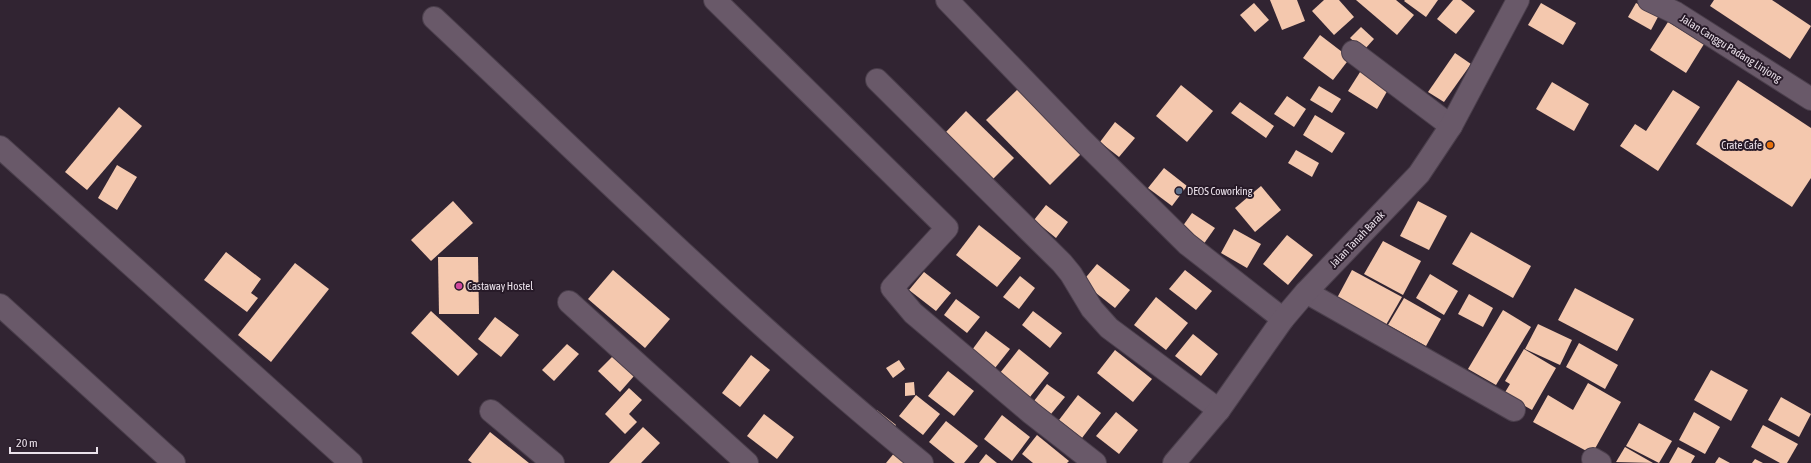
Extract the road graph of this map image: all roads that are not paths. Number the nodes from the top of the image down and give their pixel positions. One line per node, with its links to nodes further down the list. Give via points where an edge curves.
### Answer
1 (715, 0): 23 (street, via 947,228 892,288 919,318 1031,413)
2 (947, 0): 14 (street, via 1187,244)
3 (1518, 0): 9 (street, Jalan Tanah Barak)
4 (1649, 0): 8 (street, Jalan Canggu Padang Linjong, via 1676,14)
5 (434, 18): 22 (street, via 763,327)
6 (1353, 52): 9 (street)
7 (877, 80): 15 (street, via 1062,263 1092,309 1109,328)
8 (1811, 99)
9 (1451, 126): 11 (street, Jalan Tanah Barak, via 1419,174)
10 (0, 147): 19 (street)
11 (1306, 292): 14 (street, Jalan Tanah Barak); 16 (street)
12 (569, 302): 21 (street)
13 (0, 305): 18 (street)
14 (1283, 319): 15 (street, Jalan Tanah Barak)
15 (1218, 410): 24 (street, Jalan Tanah Barak)
16 (1514, 410)
17 (492, 411): 20 (street)
18 (174, 463)
19 (351, 463)
20 (553, 463)
21 (747, 463)
22 (922, 463)
23 (1095, 463)
24 (1174, 463)

